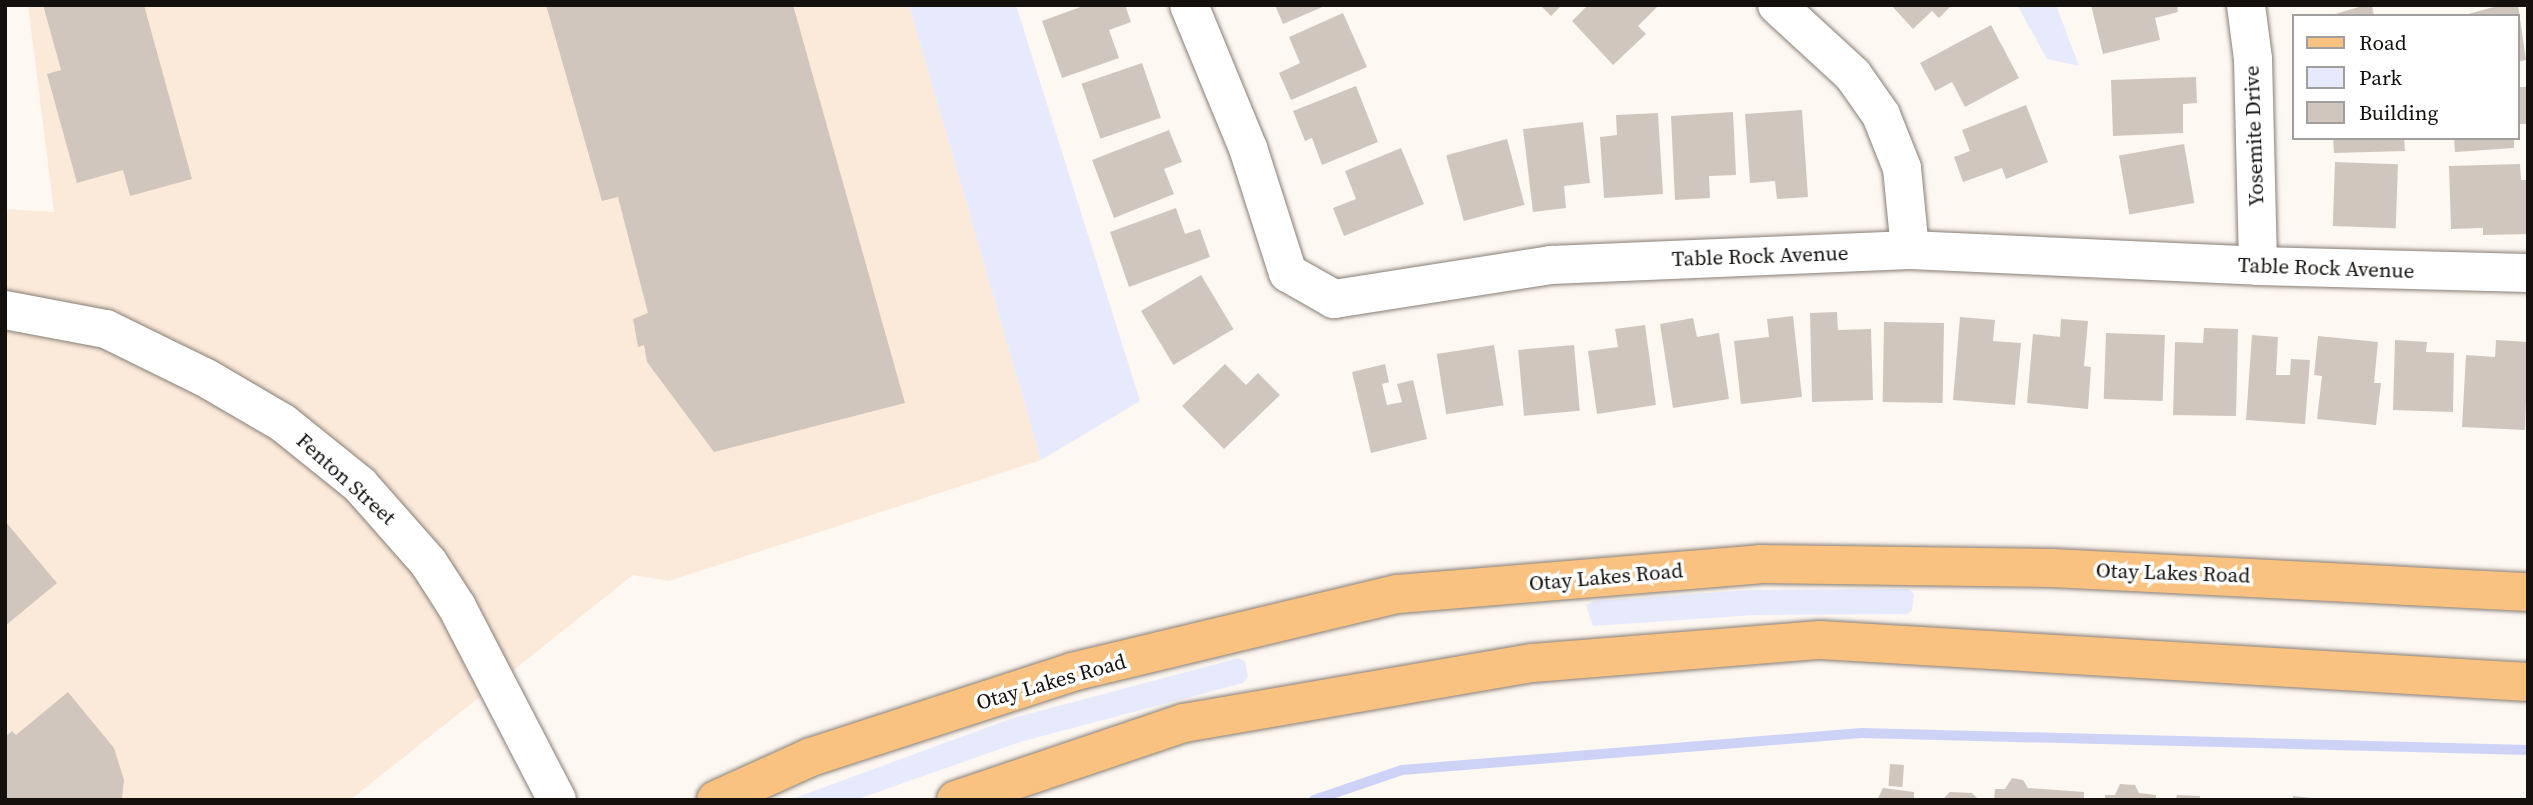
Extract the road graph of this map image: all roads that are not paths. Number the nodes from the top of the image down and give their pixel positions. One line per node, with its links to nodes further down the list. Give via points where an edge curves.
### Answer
1 (1189, 5): 4 (street, Table Rock Avenue, via 1248,148 1288,273 1334,299 1551,265)
2 (1777, 5): 4 (street, via 1853,75 1881,115 1902,168)
3 (2246, 5): 5 (street, Yosemite Drive, via 2253,59)
4 (1910, 250): 5 (street, Table Rock Avenue)
5 (2258, 266): 6 (street, Table Rock Avenue)
6 (2528, 273)
7 (5, 310): 10 (street, Fenton Street, via 106,329 206,378 283,423 360,485 428,562 457,607)
8 (2528, 592): 11 (main road, Otay Lakes Road, via 2052,568 1760,564 1398,594 1072,672 811,757)
9 (2528, 682): 12 (main road, via 1820,640 1532,663 1184,723)
10 (557, 800)
11 (716, 800)
12 (956, 800)

